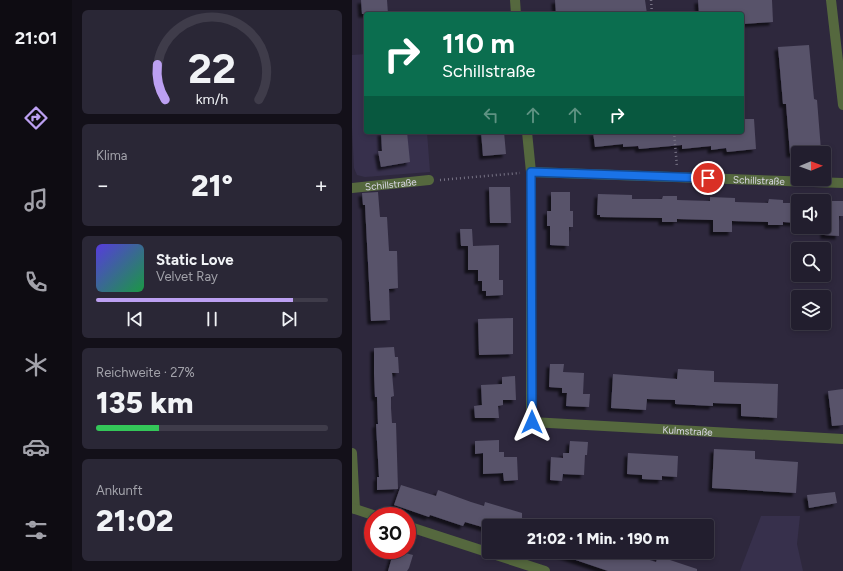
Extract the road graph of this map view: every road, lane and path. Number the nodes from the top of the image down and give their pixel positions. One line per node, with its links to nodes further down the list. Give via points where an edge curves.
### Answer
1 (515, 0): 4 (street)
2 (651, 0): 5 (path)
3 (831, 0): 6 (street)
4 (516, 12)
5 (652, 12)
6 (839, 24): 7 (street)
7 (843, 105)
8 (527, 134): 10 (street)
9 (674, 134): 11 (path)
10 (531, 172): 11 (street, Schillstraße); 12 (path); 15 (street, Kulmstraße, via 532,422)
11 (678, 177): 13 (street, Schillstraße)
12 (429, 180): 14 (street, Schillstraße)
13 (843, 183)
14 (352, 188)
15 (843, 439)
16 (352, 453): 17 (street)
17 (353, 509): 18 (street)
18 (364, 512)
19 (416, 529): 20 (street)
20 (545, 571)

